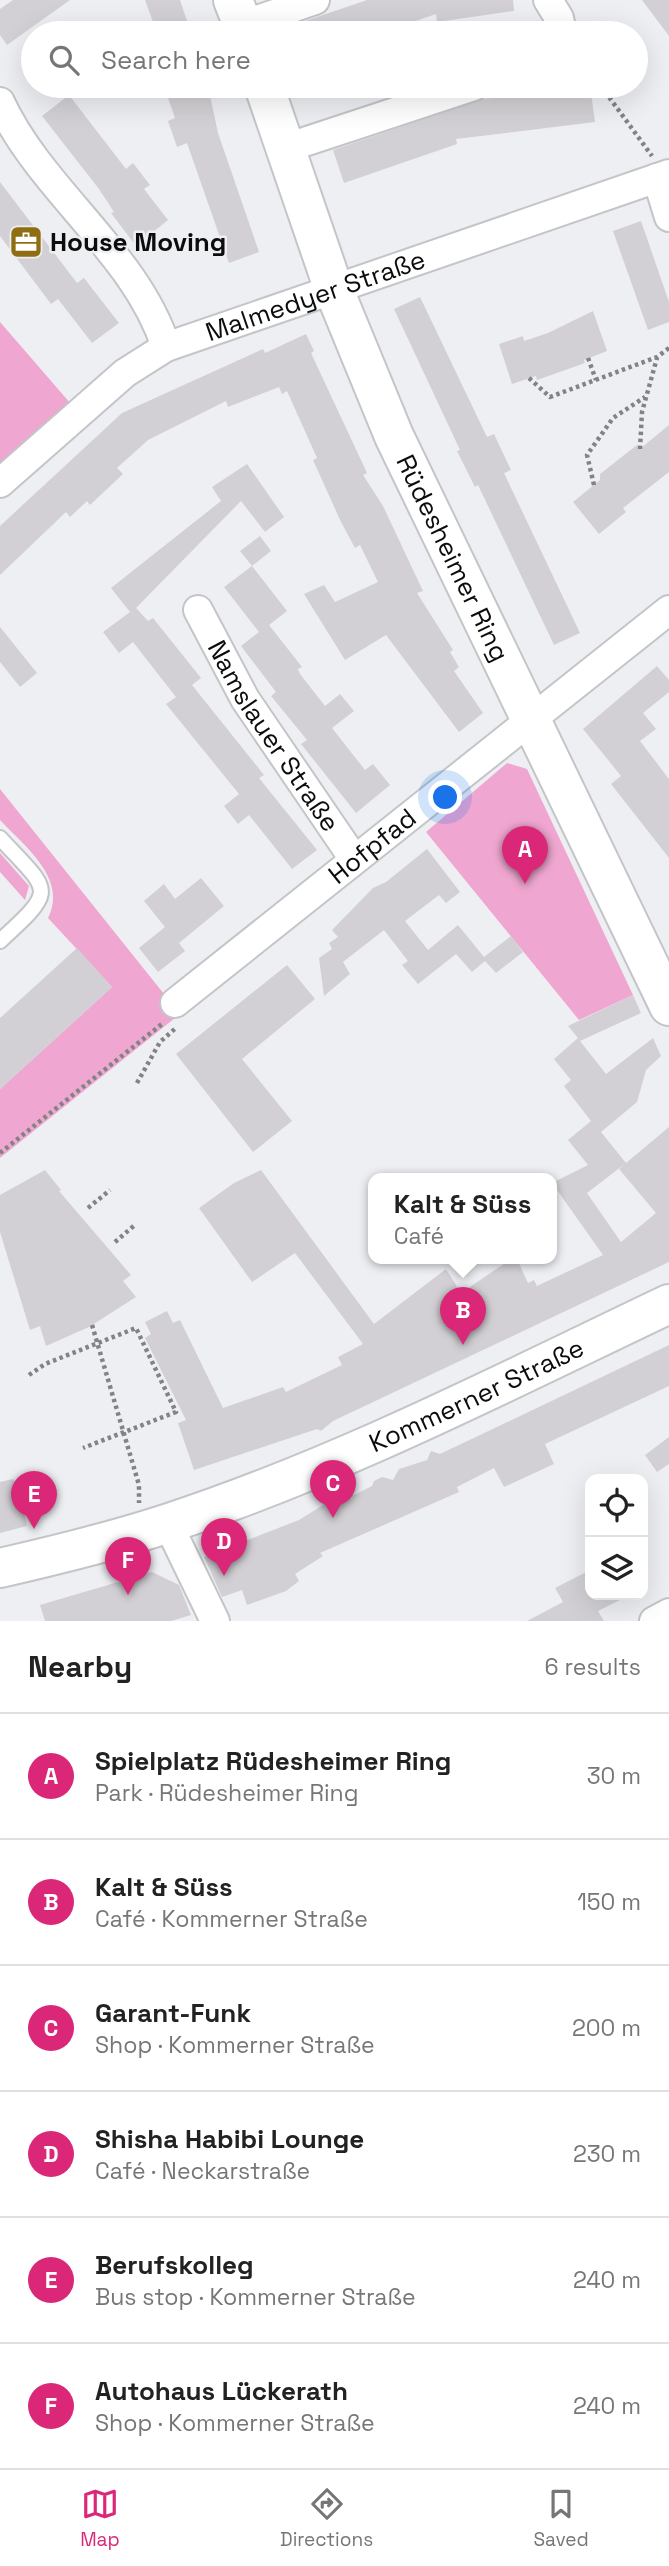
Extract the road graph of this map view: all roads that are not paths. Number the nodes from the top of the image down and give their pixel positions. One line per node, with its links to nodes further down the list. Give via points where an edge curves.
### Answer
1 (315, 0): 3 (street)
2 (548, 0): 4 (street)
3 (241, 19)
4 (560, 21)
5 (268, 98): 8 (main road, Rüdesheimer Ring)
6 (438, 98): 8 (street)
7 (0, 102): 12 (street, via 18,136 148,302)
8 (286, 148): 11 (main road, Rüdesheimer Ring)
9 (663, 176): 10 (street); 11 (street, Malmedyer Straße)
10 (669, 217)
11 (334, 290): 12 (street, Malmedyer Straße); 16 (main road, Rüdesheimer Ring, via 394,436)
12 (166, 347): 13 (street, Malmedyer Straße, via 125,373)
13 (0, 483)
14 (198, 610): 18 (street, Namslauer Straße, via 259,722)
15 (669, 610): 16 (street, Hofpfad)
16 (531, 720): 18 (street, Hofpfad); 20 (main road, Rüdesheimer Ring)
17 (0, 838): 19 (lane, via 40,880 42,892 38,906)
18 (354, 859): 21 (street, Hofpfad)
19 (0, 941)
20 (658, 954): 22 (main road, Rüdesheimer Ring)
21 (175, 1003)
22 (669, 1006)
23 (669, 1304): 24 (main road, Kommerner Straße, via 341,1457)
24 (153, 1528): 25 (main road, Kommerner Straße); 27 (street)
25 (0, 1568)
26 (669, 1613): 28 (street)
27 (215, 1621)
28 (654, 1621)

